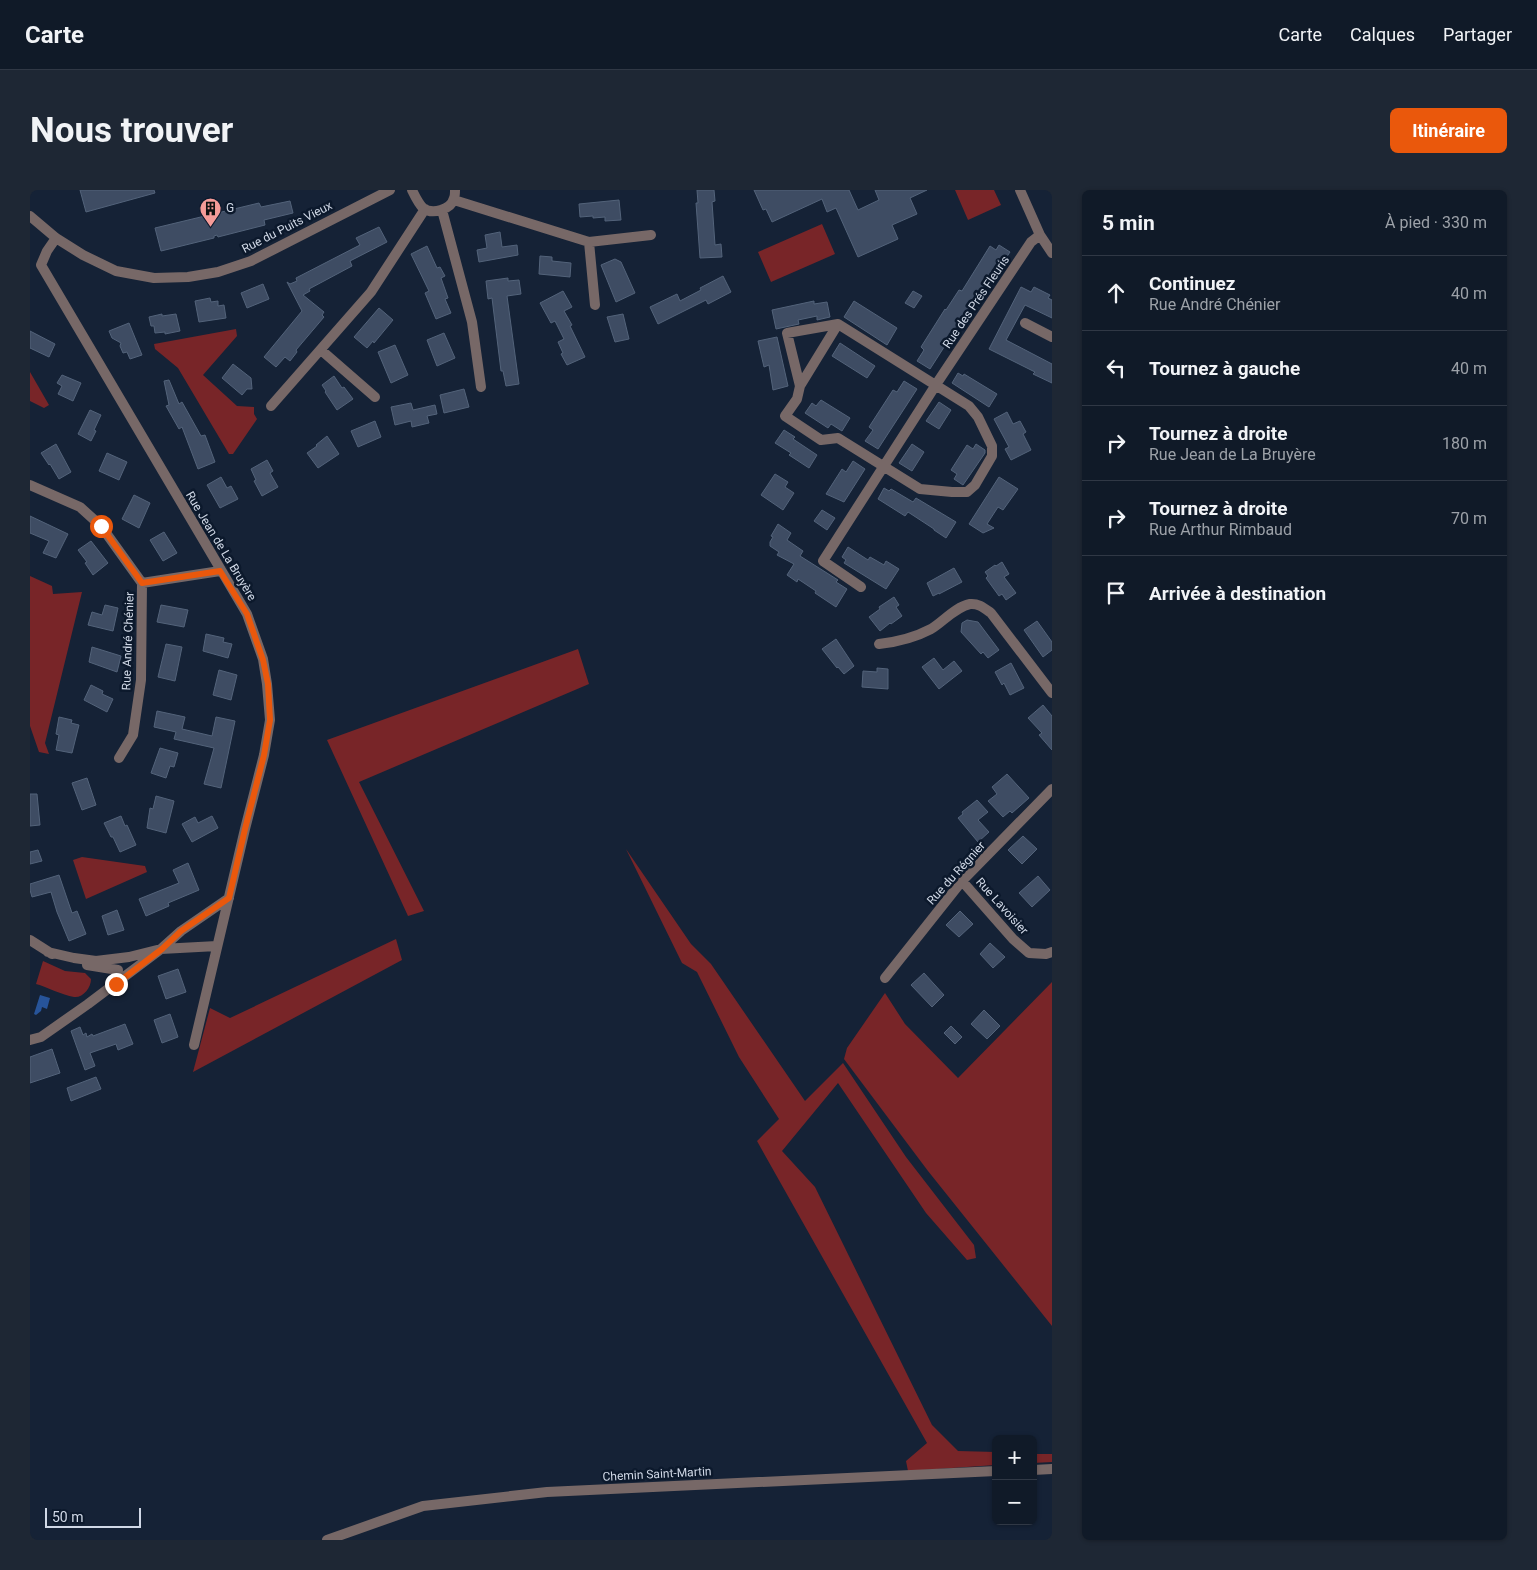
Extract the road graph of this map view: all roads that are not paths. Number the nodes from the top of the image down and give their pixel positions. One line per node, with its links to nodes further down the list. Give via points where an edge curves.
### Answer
1 (390, 190): 10 (street, Rue du Puits Vieux, via 251,261 218,272 188,277 154,278 116,271 83,256)
2 (412, 190): 5 (street)
3 (1020, 190): 9 (street)
4 (454, 195): 6 (street, via 448,208); 11 (street)
5 (425, 209): 6 (street); 17 (street, via 371,292)
6 (442, 210): 20 (street, via 472,322)
7 (31, 218): 10 (street, Rue du Puits Vieux)
8 (651, 235): 11 (street)
9 (1040, 235): 12 (street); 18 (street, Rue des Prés Fleuris, via 1032,242)
10 (56, 238): 25 (street, Rue Jean de La Bruyère, via 41,265)
11 (589, 242): 13 (street)
12 (1052, 253)
13 (594, 305)
14 (1025, 323): 16 (street)
15 (838, 324): 18 (street); 19 (street); 19 (street, via 787,334)
16 (1052, 337)
17 (320, 350): 21 (street); 22 (street)
18 (936, 385): 23 (street, Rue des Prés Fleuris); 23 (street, via 969,406 992,446 992,456 975,485 966,492 920,490)
19 (800, 386): 23 (street, via 797,399 786,416 821,440 838,438)
20 (481, 387)
21 (375, 397)
22 (271, 406)
23 (884, 467): 27 (street, Rue des Prés Fleuris, via 823,561)
24 (30, 484): 26 (street, Rue André Chénier, via 80,507 101,526)
25 (220, 571): 26 (street); 33 (street, Rue Jean de La Bruyère, via 247,614 263,660 270,720)
26 (142, 583): 30 (street, Rue André Chénier, via 141,680 133,735)
27 (861, 587)
28 (879, 644): 29 (street, via 900,642 931,629 970,604 982,606 991,613)
29 (1052, 693)
30 (119, 758)
31 (1052, 789): 32 (street, Rue du Régnier)
32 (962, 881): 38 (street, Rue Lavoisier, via 1013,939 1029,952); 41 (street, Rue du Régnier)
33 (229, 898): 35 (street, Rue Jean de La Bruyère); 36 (street, via 181,931)
34 (30, 940): 37 (street)
35 (217, 946): 36 (street); 43 (street, Rue Jean de La Bruyère)
36 (162, 949): 39 (street); 40 (street)
37 (48, 952): 39 (street, via 96,961); 40 (street, via 72,963)
38 (1052, 952)
39 (119, 958): 40 (street)
40 (120, 974): 42 (street, via 41,1036)
41 (885, 978)
42 (30, 1040)
43 (194, 1045)
44 (1052, 1469): 45 (street)
45 (1037, 1470)
46 (992, 1471): 47 (street, Chemin Saint-Martin, via 548,1492 422,1506)
47 (327, 1540)

